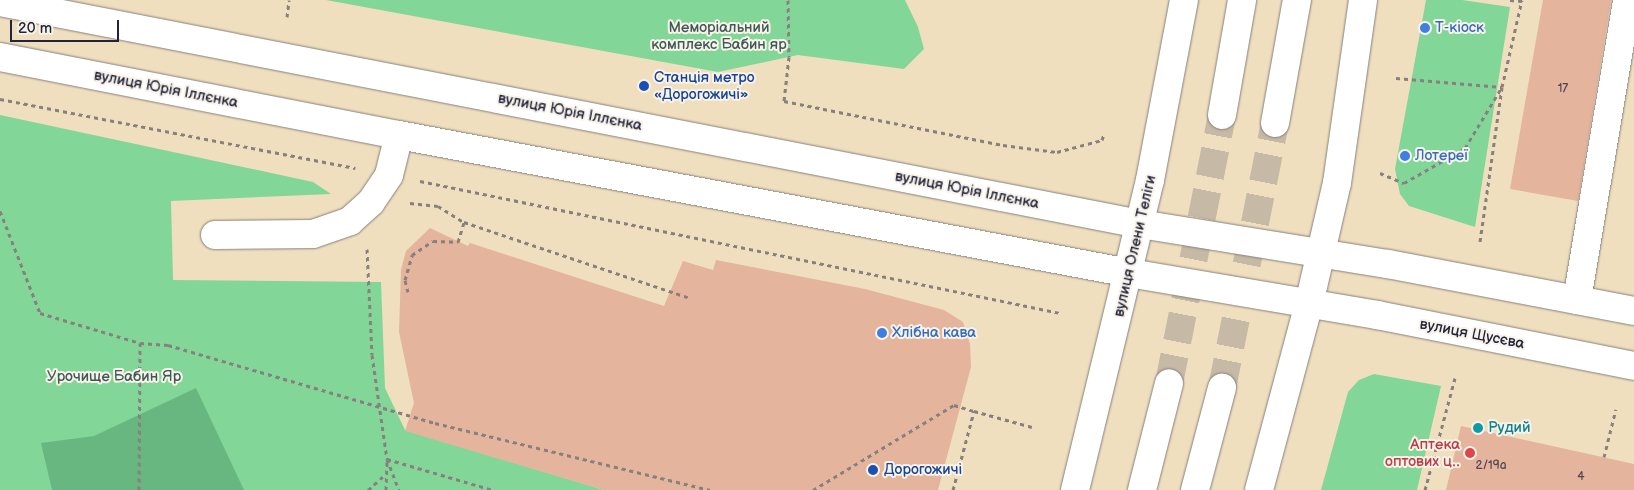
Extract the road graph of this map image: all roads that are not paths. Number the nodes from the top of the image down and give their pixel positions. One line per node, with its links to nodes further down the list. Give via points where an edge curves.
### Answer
1 (1184, 0): 11 (main road, вулиця Олени Теліги)
2 (1242, 0): 8 (main road)
3 (1297, 0): 9 (main road)
4 (1363, 0): 13 (main road, via 1337,183)
5 (1627, 0): 15 (main road)
6 (0, 2): 11 (main road, вулиця Юрія Іллєнка)
7 (0, 57): 10 (main road, вулиця Юрія Іллєнка)
8 (1222, 115)
9 (1275, 123)
10 (399, 135): 12 (main road, via 390,175 371,202 350,221 313,234); 14 (main road, вулиця Юрія Іллєнка)
11 (1140, 224): 13 (main road, вулиця Юрія Іллєнка); 14 (main road, вулиця Олени Теліги)
12 (215, 235)
13 (1320, 254): 15 (main road); 16 (main road)
14 (1128, 273): 16 (main road, вулиця Щусєва); 21 (main road, вулиця Олени Теліги)
15 (1577, 300): 17 (main road)
16 (1309, 304): 18 (main road, вулиця Щусєва); 24 (main road)
17 (1634, 311)
18 (1634, 366)
19 (1169, 383): 22 (main road)
20 (1222, 388): 23 (main road)
21 (1075, 490)
22 (1142, 490)
23 (1195, 490)
24 (1259, 490)

